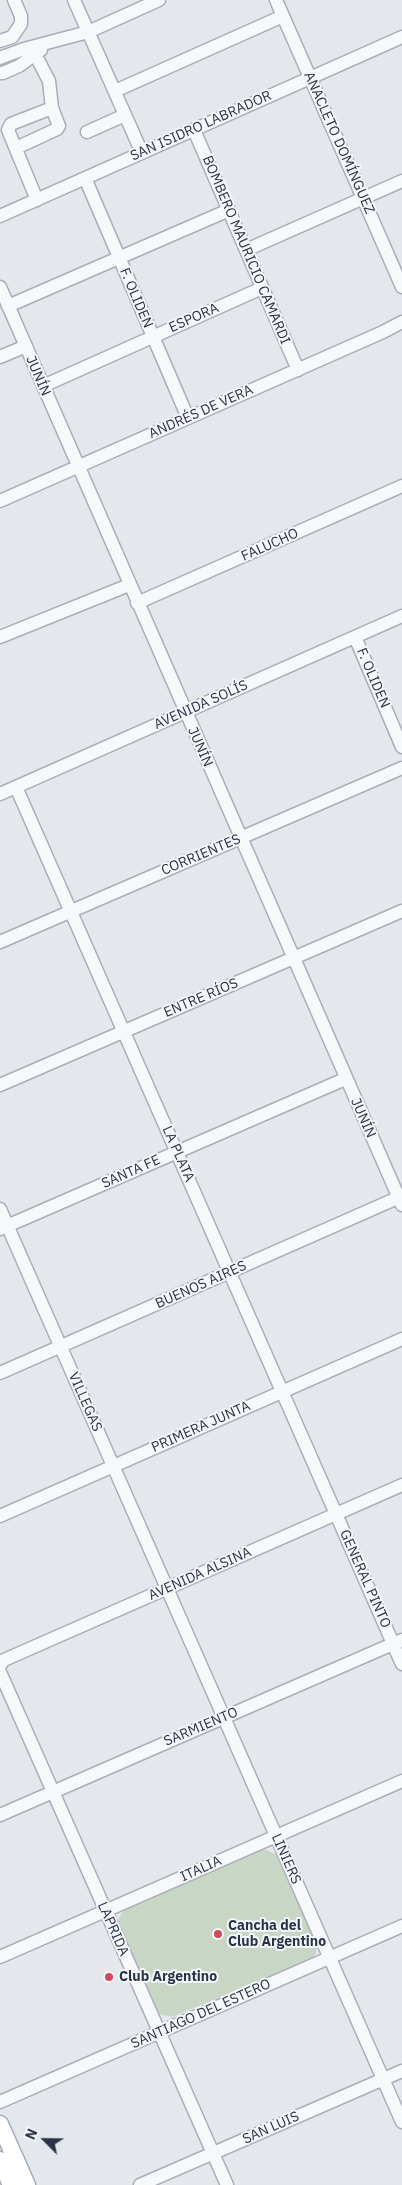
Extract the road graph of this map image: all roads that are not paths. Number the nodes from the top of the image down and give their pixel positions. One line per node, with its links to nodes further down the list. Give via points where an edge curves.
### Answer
1 (14, 0): 8 (street, via 22,24 12,37)
2 (74, 0): 6 (street)
3 (159, 0): 6 (street)
4 (276, 0): 5 (street, ANACLETO DOMÍNGUEZ)
5 (283, 16): 13 (street, ANACLETO DOMÍNGUEZ); 14 (street)
6 (88, 32): 9 (street); 14 (street)
7 (402, 37): 13 (street, SAN ISIDRO LABRADOR)
8 (0, 41)
9 (53, 41): 10 (street); 11 (street)
10 (36, 54): 12 (street); 15 (street, via 48,81)
11 (0, 58)
12 (0, 73)
13 (310, 78): 17 (street, SAN ISIDRO LABRADOR); 23 (street, ANACLETO DOMÍNGUEZ)
14 (115, 91): 16 (street)
15 (52, 108): 19 (street, via 59,122 57,129); 19 (street, via 11,124 8,130)
16 (125, 115): 18 (street); 20 (street)
17 (194, 130): 20 (street, SAN ISIDRO LABRADOR); 25 (street, BOMBERO MAURICIO CAMARDI)
18 (87, 132)
19 (16, 148): 24 (street)
20 (142, 153): 21 (street, SAN ISIDRO LABRADOR)
21 (85, 178): 24 (street, SAN ISIDRO LABRADOR); 28 (street, F. OLIDEN)
22 (402, 181): 23 (street)
23 (363, 199): 27 (street); 30 (street, ANACLETO DOMÍNGUEZ)
24 (37, 200): 26 (street, SAN ISIDRO LABRADOR)
25 (229, 210): 27 (street, BOMBERO MAURICIO CAMARDI); 28 (street)
26 (0, 216)
27 (246, 250): 31 (street, BOMBERO MAURICIO CAMARDI)
28 (119, 258): 32 (street); 34 (street, F. OLIDEN)
29 (0, 287): 32 (street, JUNÍN)
30 (402, 287)
31 (262, 288): 34 (street, ESPORA); 37 (street, BOMBERO MAURICIO CAMARDI)
32 (8, 306): 35 (street, JUNÍN)
33 (402, 322): 37 (street, ANDRÉS DE VERA)
34 (153, 336): 38 (street, ESPORA); 39 (street, F. OLIDEN)
35 (26, 346): 36 (street); 38 (street, JUNÍN)
36 (0, 357)
37 (298, 370): 39 (street, ANDRÉS DE VERA)
38 (43, 386): 40 (street, JUNÍN)
39 (188, 418): 40 (street, ANDRÉS DE VERA)
40 (77, 467): 42 (street, ANDRÉS DE VERA); 43 (street, JUNÍN)
41 (402, 486): 44 (street, FALUCHO)
42 (0, 501)
43 (129, 585): 44 (street, JUNÍN); 47 (street)
44 (137, 603): 48 (street, JUNÍN)
45 (402, 616): 46 (street, AVENIDA SOLÍS)
46 (355, 637): 48 (street, AVENIDA SOLÍS); 49 (street, F. OLIDEN)
47 (0, 638)
48 (185, 712): 51 (street, AVENIDA SOLÍS); 53 (street, JUNÍN)
49 (402, 748)
50 (402, 768): 53 (street, CORRIENTES)
51 (16, 787): 52 (street, AVENIDA SOLÍS); 55 (street, LA PLATA)
52 (0, 794)
53 (240, 838): 55 (street, CORRIENTES); 57 (street, JUNÍN)
54 (402, 911): 57 (street, ENTRE RÍOS)
55 (71, 912): 56 (street, CORRIENTES); 58 (street, LA PLATA)
56 (0, 942)
57 (292, 958): 58 (street, ENTRE RÍOS); 59 (street, JUNÍN)
58 (124, 1031): 60 (street, ENTRE RÍOS); 61 (street, LA PLATA)
59 (345, 1078): 61 (street, SANTA FE); 62 (street, JUNÍN)
60 (0, 1085)
61 (177, 1152): 64 (street, SANTA FE); 65 (street, LA PLATA)
62 (401, 1200): 65 (street, BUENOS AIRES)
63 (0, 1209): 64 (street, VILLEGAS)
64 (4, 1228): 67 (street, VILLEGAS)
65 (230, 1272): 67 (street, BUENOS AIRES); 69 (street, LA PLATA)
66 (402, 1339): 69 (street, PRIMERA JUNTA)
67 (60, 1346): 68 (street, BUENOS AIRES); 70 (street, VILLEGAS)
68 (0, 1373)
69 (282, 1392): 70 (street, PRIMERA JUNTA); 74 (street, LA PLATA)
70 (113, 1466): 73 (street, PRIMERA JUNTA); 75 (street, VILLEGAS)
71 (402, 1485): 74 (street, AVENIDA ALSINA)
72 (402, 1494): 74 (street, AVENIDA ALSINA)
73 (0, 1516)
74 (338, 1518): 75 (street, AVENIDA ALSINA); 76 (street, GENERAL PINTO)
75 (168, 1592): 78 (street, AVENIDA ALSINA, via 7,1667); 80 (street, LINIERS)
76 (398, 1642): 77 (street, GENERAL PINTO); 80 (street, SARMIENTO)
77 (402, 1664)
78 (0, 1666)
79 (0, 1672): 82 (street, LAPRIDA)
80 (224, 1717): 82 (street, SARMIENTO); 84 (street, LINIERS)
81 (402, 1781): 84 (street, ITALIA)
82 (53, 1792): 83 (street, SARMIENTO); 85 (street, LAPRIDA)
83 (0, 1815)
84 (276, 1836): 85 (street, ITALIA); 88 (street, LINIERS)
85 (105, 1911): 87 (street, ITALIA); 89 (street, LAPRIDA)
86 (402, 1926): 88 (street, SANTIAGO DEL ESTERO)
87 (0, 1957)
88 (330, 1958): 89 (street, SANTIAGO DEL ESTERO); 91 (street, LINIERS)
89 (159, 2032): 92 (street, SANTIAGO DEL ESTERO); 95 (street, LAPRIDA)
90 (402, 2070): 91 (street, SAN LUIS)
91 (383, 2079): 93 (street, LINIERS); 95 (street, SAN LUIS)
92 (0, 2102)
93 (402, 2122)
94 (0, 2124): 98 (main road)
95 (213, 2153): 99 (street, SAN LUIS); 100 (street, LAPRIDA)
96 (0, 2160): 97 (main road)
97 (11, 2185)
98 (27, 2185)
99 (140, 2185)
100 (227, 2185)

